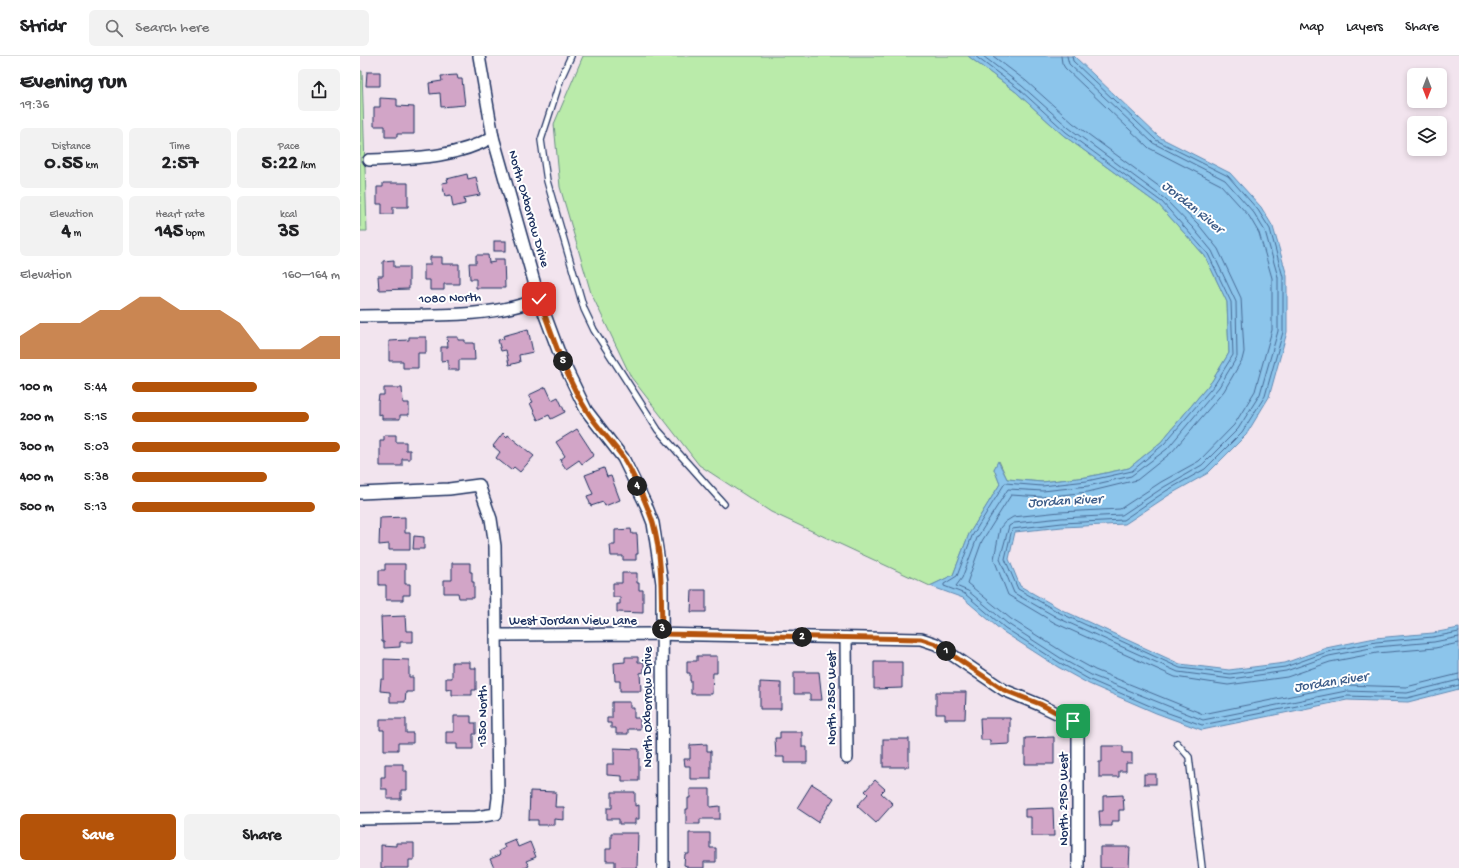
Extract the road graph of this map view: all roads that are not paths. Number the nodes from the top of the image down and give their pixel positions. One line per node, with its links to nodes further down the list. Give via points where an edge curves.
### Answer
1 (479, 56): 3 (street, North Oxborrow Drive)
2 (571, 56): 8 (lane, via 561,78 541,140 547,181 584,309 594,330 658,430)
3 (493, 137): 4 (street, via 480,144 432,157); 5 (street, North Oxborrow Drive)
4 (369, 160)
5 (539, 299): 6 (street, 1080 North, via 523,305 486,312); 9 (street, North Oxborrow Drive, via 561,358 586,410 624,458 653,523 662,583)
6 (360, 316)
7 (360, 493): 10 (street, 1350 North, via 479,485 492,519)
8 (724, 504)
9 (662, 634): 10 (street, West Jordan View Lane); 11 (street, West Jordan View Lane); 16 (street, North Oxborrow Drive)
10 (497, 635): 15 (street, 1350 North, via 496,814 476,817)
11 (846, 638): 12 (street, West Jordan View Lane, via 921,639 936,644 1004,690 1073,721); 14 (street, North 2850 West)
12 (1078, 731): 17 (street, North 2950 West)
13 (1177, 743): 18 (lane, via 1188,757)
14 (847, 758)
15 (360, 819)
16 (663, 868)
17 (1078, 868)
18 (1202, 868)

